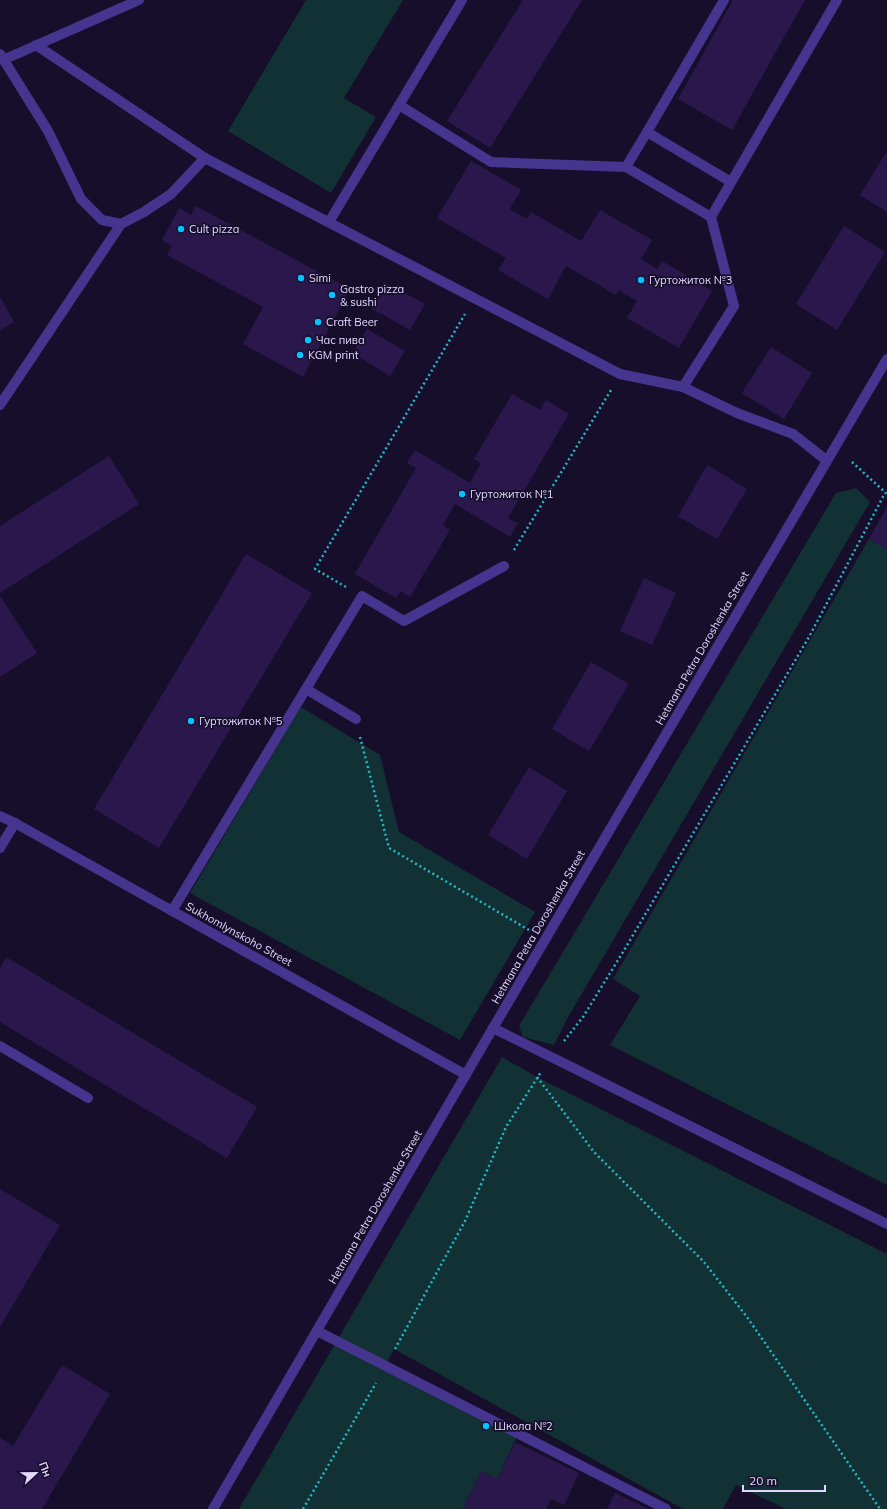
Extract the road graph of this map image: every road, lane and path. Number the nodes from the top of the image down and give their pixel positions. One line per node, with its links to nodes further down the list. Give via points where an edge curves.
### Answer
1 (139, 0): 5 (street)
2 (462, 0): 7 (street)
3 (724, 0): 8 (street)
4 (837, 0): 11 (street)
5 (36, 45): 6 (street); 9 (street)
6 (2, 57): 14 (street, via 48,131 81,199 102,220)
7 (399, 105): 10 (street, via 491,162); 13 (street)
8 (647, 132): 10 (street); 11 (street)
9 (205, 158): 13 (street); 14 (street, via 171,194)
10 (626, 167): 12 (street)
11 (731, 182): 12 (street)
12 (711, 217): 18 (street, via 734,306)
13 (329, 222): 15 (street)
14 (121, 224): 19 (street)
15 (474, 298): 17 (street); 24 (path, via 316,569)
16 (887, 359): 20 (street, Hetmana Petra Doroshenka Street)
17 (620, 374): 18 (street); 23 (path)
18 (683, 387): 20 (street, via 737,413 793,434)
19 (0, 405)
20 (826, 460): 31 (street, Hetmana Petra Doroshenka Street)
21 (852, 462): 22 (path)
22 (886, 494): 34 (path, via 809,637 627,946 583,1017)
23 (504, 566): 24 (street, via 404,621)
24 (362, 596): 25 (street)
25 (306, 689): 26 (street); 30 (street)
26 (356, 719): 31 (path, via 389,848)
27 (0, 816): 28 (street, Sukhomlynskoho Street)
28 (15, 823): 29 (street); 30 (street, Sukhomlynskoho Street)
29 (0, 848)
30 (172, 911): 35 (street, Sukhomlynskoho Street)
31 (545, 940): 32 (street, Hetmana Petra Doroshenka Street)
32 (493, 1028): 34 (street); 35 (street, Hetmana Petra Doroshenka Street)
33 (0, 1046): 37 (street)
34 (551, 1058): 36 (path); 38 (street)
35 (466, 1075): 39 (street, Hetmana Petra Doroshenka Street)
36 (537, 1077): 40 (path, via 506,1127 465,1221); 44 (path, via 594,1152 704,1262 747,1317)
37 (88, 1098)
38 (887, 1224)
39 (317, 1331): 40 (street); 41 (street, Hetmana Petra Doroshenka Street)
40 (385, 1366): 42 (path); 43 (street)
41 (213, 1509)
42 (303, 1509)
43 (666, 1509)
44 (880, 1509)

